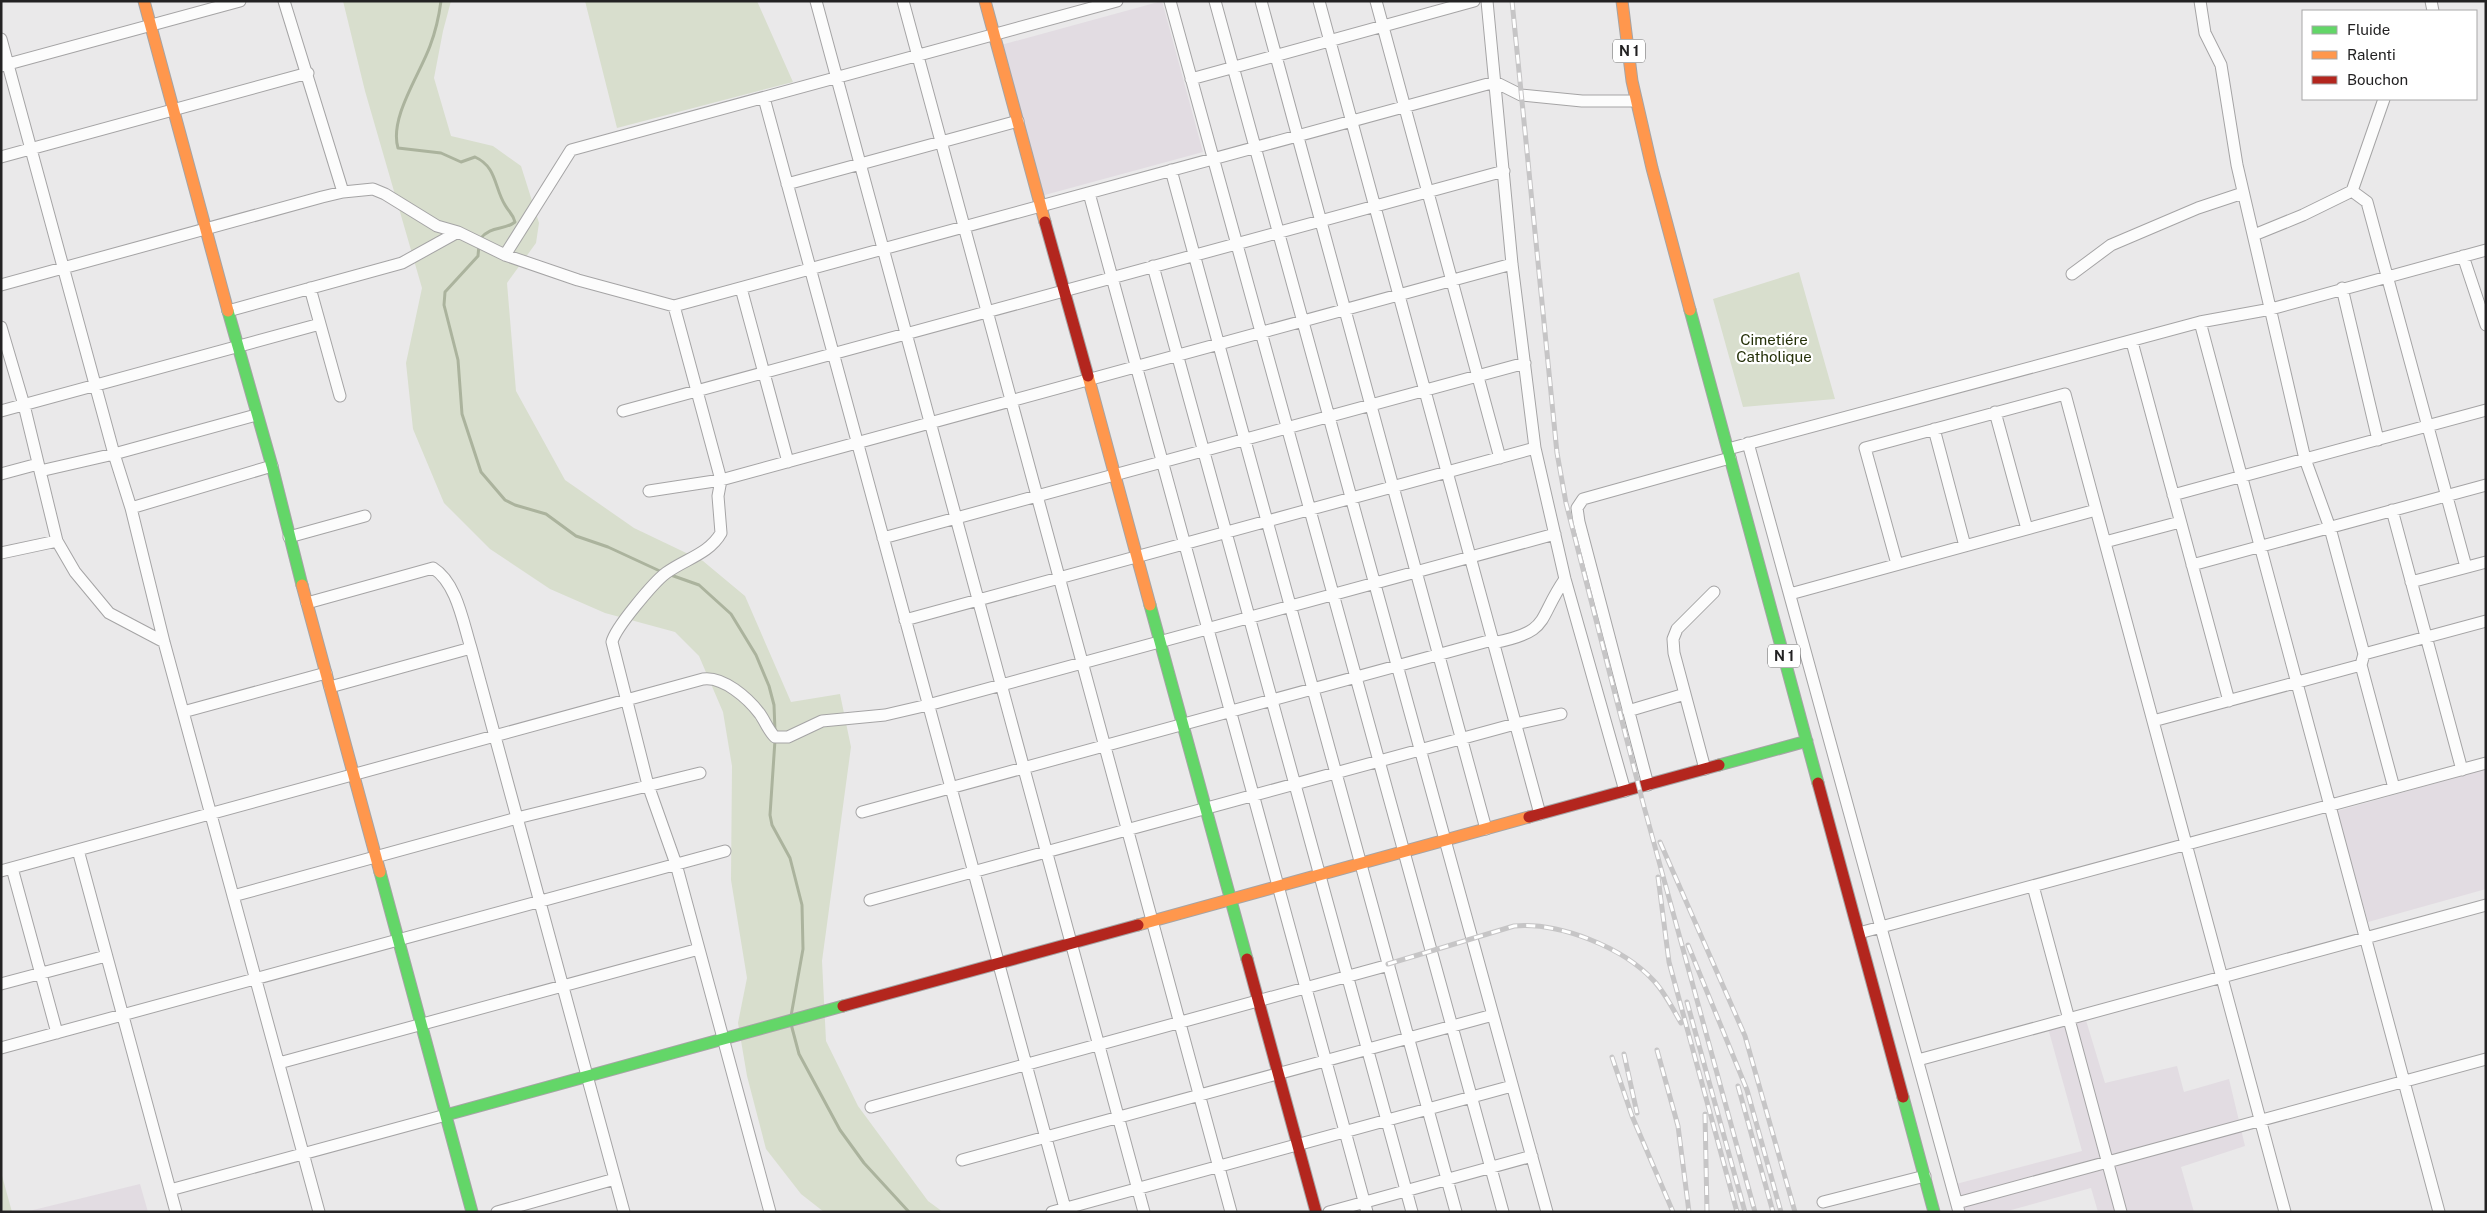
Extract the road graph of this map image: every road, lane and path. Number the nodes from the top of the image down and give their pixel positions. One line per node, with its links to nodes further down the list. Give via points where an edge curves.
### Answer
1 (144, 1): 18 (main road)
2 (240, 1): 17 (street)
3 (284, 1): 27 (street)
4 (816, 1): 28 (street)
5 (903, 1): 24 (street)
6 (985, 1): 20 (main road)
7 (1116, 1): 20 (street)
8 (1170, 1): 29 (street)
9 (1215, 1): 26 (street)
10 (1261, 1): 23 (street)
11 (1319, 1): 22 (street)
12 (1376, 1): 19 (street)
13 (1474, 1): 19 (street)
14 (1487, 1): 30 (street)
15 (1622, 1): 33 (main road, N 1)
16 (2200, 1): 52 (street, via 2206,34 2221,65)
17 (198, 7): 18 (street)
18 (151, 26): 25 (street); 35 (main road)
19 (1383, 26): 22 (street); 34 (street)
20 (994, 35): 24 (street); 36 (main road)
21 (1, 39): 25 (street)
22 (1330, 41): 23 (street); 37 (street)
23 (1276, 55): 26 (street); 38 (street)
24 (918, 56): 28 (street); 39 (street)
25 (5, 66): 41 (street)
26 (1233, 67): 29 (street); 40 (street)
27 (308, 73): 35 (street); 50 (street)
28 (836, 78): 31 (street); 44 (street)
29 (1191, 79): 43 (street)
30 (1495, 82): 33 (street, via 1521,95 1582,101); 34 (street); 46 (street)
31 (764, 98): 47 (street); 64 (street, via 571,150)
32 (2384, 100): 49 (street)
33 (1636, 101): 127 (main road, N 1)
34 (1404, 107): 37 (street); 48 (street)
35 (174, 110): 41 (street); 57 (main road)
36 (1018, 121): 39 (street); 53 (main road)
37 (1352, 121): 38 (street); 54 (street)
38 (1298, 136): 40 (street); 55 (street)
39 (941, 142): 44 (street); 56 (street)
40 (1255, 148): 43 (street); 59 (street)
41 (31, 149): 42 (street); 69 (street)
42 (1, 157)
43 (1213, 159): 45 (street); 61 (street)
44 (860, 164): 47 (street); 62 (street)
45 (1171, 170): 51 (street); 65 (street)
46 (1504, 171): 48 (street); 67 (street)
47 (787, 184): 70 (street)
48 (1428, 191): 54 (street); 74 (street)
49 (2352, 191): 60 (street); 72 (street, via 2367,202)
50 (343, 192): 57 (street); 58 (street, via 373,189 437,226)
51 (1089, 193): 53 (street); 73 (street)
52 (2244, 193): 60 (street); 71 (street, via 2198,208 2111,245)
53 (1041, 206): 56 (street); 79 (main road)
54 (1375, 206): 55 (street); 80 (street)
55 (1321, 221): 59 (street); 83 (street)
56 (964, 227): 62 (street); 85 (street)
57 (206, 229): 69 (street); 84 (main road)
58 (458, 232): 64 (street); 76 (street, via 402,263)
59 (1278, 232): 61 (street); 86 (street)
60 (2254, 235): 82 (street)
61 (1236, 244): 65 (street); 91 (street)
62 (883, 249): 70 (street); 92 (street)
63 (2486, 250): 66 (street)
64 (505, 255): 81 (street, via 578,280)
65 (1194, 255): 68 (street); 94 (street)
66 (2463, 256): 72 (street); 89 (street)
67 (1512, 264): 74 (street); 98 (street)
68 (1153, 266): 73 (street); 97 (street)
69 (63, 268): 75 (street); 103 (street)
70 (810, 269): 77 (street); 96 (street)
71 (2072, 274)
72 (2387, 277): 78 (street); 117 (street)
73 (1112, 278): 79 (street); 99 (street)
74 (1452, 281): 80 (street); 101 (street)
75 (1, 285)
76 (310, 288): 84 (street); 88 (street)
77 (741, 288): 81 (street); 100 (street)
78 (2342, 288): 82 (street); 121 (street)
79 (1064, 291): 85 (street); 102 (main road)
80 (1399, 295): 83 (street); 104 (street)
81 (674, 306): 105 (street)
82 (2271, 309): 87 (street); 129 (street)
83 (1345, 310): 86 (street); 109 (street)
84 (228, 311): 95 (main road)
85 (987, 312): 92 (street); 107 (street)
86 (1302, 321): 91 (street); 115 (street)
87 (2200, 322): 93 (street); 137 (street)
88 (320, 324): 95 (street); 106 (street)
89 (2486, 325)
90 (1, 327): 108 (street)
91 (1261, 333): 94 (street); 118 (street)
92 (906, 334): 96 (street); 116 (street)
93 (2132, 342): 123 (street); 142 (street)
94 (1219, 344): 97 (street); 120 (street)
95 (238, 346): 103 (street); 114 (main road)
96 (833, 354): 100 (street); 122 (street)
97 (1178, 356): 99 (street); 125 (street)
98 (1525, 363): 101 (street); 124 (street)
99 (1136, 367): 102 (street); 131 (street)
100 (764, 373): 105 (street); 130 (street)
101 (1477, 376): 104 (street); 128 (street)
102 (1088, 380): 107 (street); 136 (main road)
103 (95, 385): 108 (street); 126 (street)
104 (1425, 390): 109 (street); 134 (street)
105 (697, 391): 112 (street); 138 (street)
106 (340, 396)
107 (1011, 401): 116 (street); 144 (street)
108 (24, 405): 111 (street); 133 (street)
109 (1371, 405): 115 (street); 140 (street)
110 (2486, 410): 117 (street)
111 (1, 411)
112 (623, 411)
113 (1996, 412): 119 (street); 148 (street, via 2065,394); 155 (street)
114 (256, 415): 126 (street); 132 (main road)
115 (1329, 417): 118 (street); 145 (street)
116 (930, 423): 122 (street); 151 (street)
117 (2428, 426): 121 (street); 143 (street)
118 (1287, 428): 120 (street); 147 (street)
119 (1934, 429): 163 (street); 169 (street, via 1865,448)
120 (1245, 440): 125 (street); 152 (street)
121 (2378, 440): 129 (street)
122 (857, 443): 130 (street); 159 (street)
123 (1748, 443): 127 (street); 178 (street)
124 (1535, 448): 128 (street); 157 (street)
125 (1204, 451): 131 (street); 156 (street)
126 (114, 454): 133 (street); 146 (street)
127 (1729, 454): 208 (street, via 1583,499 1577,508); 216 (main road, N 1)
128 (1500, 458): 134 (street)
129 (2305, 459): 137 (street); 154 (street)
130 (788, 462): 138 (street)
131 (1162, 462): 136 (street); 162 (street)
132 (272, 466): 146 (street); 158 (main road)
133 (39, 467): 135 (street); 160 (street)
134 (1447, 472): 140 (street); 167 (street)
135 (1, 474)
136 (1114, 475): 144 (street); 166 (main road)
137 (2241, 477): 142 (street); 164 (street)
138 (721, 480): 141 (street); 204 (street, via 718,496 721,533 717,541 665,574 614,634 612,642)
139 (2486, 485): 143 (street)
140 (1393, 487): 145 (street); 172 (street)
141 (649, 491)
142 (2173, 495): 153 (street)
143 (2447, 495): 149 (street); 171 (street)
144 (1037, 496): 151 (street); 173 (street)
145 (1351, 498): 147 (street); 176 (street)
146 (131, 508): 189 (street)
147 (1310, 510): 152 (street); 179 (street)
148 (2096, 510): 155 (street); 161 (street)
149 (2392, 510): 154 (street); 175 (street)
150 (365, 516): 158 (street)
151 (956, 519): 159 (street); 180 (street)
152 (1267, 521): 156 (street); 182 (street)
153 (2180, 522): 161 (street); 170 (street)
154 (2330, 528): 164 (street); 193 (street)
155 (2027, 529): 163 (street)
156 (1226, 532): 162 (street); 183 (street)
157 (1555, 534): 167 (street); 174 (street)
158 (289, 537): 181 (main road)
159 (883, 538): 184 (street)
160 (57, 541): 165 (street); 189 (street, via 74,572 109,613)
161 (2105, 542): 211 (street)
162 (1184, 544): 166 (street); 186 (street)
163 (1965, 546): 169 (street)
164 (2260, 546): 170 (street); 198 (street)
165 (1, 553)
166 (1137, 557): 173 (street); 190 (main road)
167 (1470, 558): 172 (street); 188 (street)
168 (2486, 562): 171 (street)
169 (1897, 564): 178 (street)
170 (2192, 564): 205 (street)
171 (2466, 567): 175 (street)
172 (1416, 572): 176 (street); 192 (street)
173 (1059, 578): 180 (street); 194 (street)
174 (1565, 578): 188 (street, via 1544,621 1532,632 1521,638); 232 (street)
175 (2411, 582): 187 (street)
176 (1374, 584): 179 (street); 195 (street)
177 (1714, 592): 202 (street, via 1674,634 1674,653)
178 (1790, 594): 262 (street)
179 (1333, 595): 182 (street); 197 (street)
180 (978, 600): 184 (street); 199 (street)
181 (307, 602): 191 (street, via 433,568 440,572 451,590); 196 (main road)
182 (1290, 607): 183 (street); 201 (street)
183 (1250, 618): 186 (street); 203 (street)
184 (905, 620): 206 (street)
185 (2486, 621): 187 (street)
186 (1208, 629): 190 (street); 207 (street)
187 (2426, 637): 193 (street); 223 (street)
188 (1493, 641): 192 (street); 213 (street)
189 (164, 642): 209 (street)
190 (1160, 642): 194 (street); 212 (main road)
191 (471, 648): 200 (street); 214 (street)
192 (1438, 654): 195 (street); 215 (street)
193 (2363, 660): 198 (street); 231 (street)
194 (1082, 663): 199 (street); 217 (street)
195 (1397, 666): 197 (street); 218 (street)
196 (326, 673): 200 (main road); 209 (street)
197 (1356, 677): 201 (street); 219 (street)
198 (2297, 682): 205 (street); 234 (street)
199 (1001, 686): 206 (street); 221 (street)
200 (330, 687): 226 (main road)
201 (1313, 689): 203 (street); 225 (street)
202 (1685, 694): 208 (street); 222 (street)
203 (1272, 700): 207 (street); 227 (street)
204 (626, 701): 206 (street, via 710,678 752,705 771,733 779,738 788,738 822,721 885,715); 214 (street); 228 (street)
205 (2229, 701): 211 (street)
206 (928, 705): 230 (street)
207 (1230, 711): 212 (street); 233 (street)
208 (1628, 711): 229 (street)
209 (183, 712): 237 (street)
210 (1561, 714): 213 (street)
211 (2153, 721): 243 (street)
212 (1182, 724): 217 (street); 235 (main road)
213 (1515, 724): 215 (street); 238 (street)
214 (495, 736): 226 (street); 239 (street)
215 (1461, 739): 218 (street); 240 (street)
216 (1807, 741): 222 (main road); 263 (main road, N 1)
217 (1105, 746): 221 (street); 241 (street)
218 (1420, 750): 219 (street); 242 (street)
219 (1379, 762): 225 (street); 247 (street)
220 (2486, 763): 223 (street)
221 (1023, 768): 230 (street); 246 (street)
222 (1705, 769): 229 (main road)
223 (2462, 770): 231 (street)
224 (700, 773): 228 (street)
225 (1336, 773): 227 (street); 249 (street)
226 (354, 775): 237 (street); 248 (main road)
227 (1295, 784): 233 (street); 253 (street)
228 (648, 785): 239 (street); 250 (street)
229 (1648, 785): 232 (main road)
230 (950, 788): 236 (street); 252 (street)
231 (2394, 788): 234 (street)
232 (1625, 791): 238 (main road)
233 (1253, 796): 235 (street); 254 (street)
234 (2330, 806): 243 (street); 264 (street)
235 (1206, 809): 241 (street); 257 (main road)
236 (862, 812)
237 (211, 814): 244 (street); 256 (street)
238 (1540, 814): 240 (main road)
239 (517, 818): 248 (street); 259 (street)
240 (1486, 829): 242 (main road)
241 (1128, 830): 246 (street); 261 (street)
242 (1445, 840): 247 (main road); 280 (street)
243 (2186, 844): 255 (street); 273 (street)
244 (78, 850): 251 (street); 268 (street)
245 (725, 851): 250 (street)
246 (1046, 852): 252 (street); 266 (street)
247 (1404, 852): 249 (main road); 284 (street)
248 (376, 857): 256 (street); 265 (main road)
249 (1361, 863): 253 (main road); 270 (street)
250 (676, 864): 259 (street); 267 (street)
251 (7, 869): 271 (street)
252 (974, 872): 258 (street); 269 (street)
253 (1320, 874): 254 (main road); 272 (street)
254 (1278, 886): 257 (main road); 277 (street)
255 (2033, 886): 262 (street); 281 (street)
256 (234, 896): 274 (street)
257 (1230, 899): 261 (main road); 278 (main road)
258 (870, 900)
259 (540, 901): 265 (street); 276 (street)
260 (2486, 905): 264 (street)
261 (1152, 920): 266 (main road); 282 (street)
262 (1881, 928): 263 (street); 293 (street)
263 (1859, 934): 317 (main road, N 1)
264 (2365, 938): 273 (street); 298 (street)
265 (398, 940): 274 (street); 283 (main road)
266 (1071, 942): 269 (main road); 288 (street)
267 (699, 949): 276 (street); 287 (street)
268 (106, 956): 271 (street); 279 (street)
269 (998, 962): 287 (main road); 295 (street)
270 (1389, 965): 272 (street); 286 (street)
271 (41, 973): 275 (street); 285 (street)
272 (1348, 976): 277 (street); 290 (street)
273 (2222, 977): 281 (street); 307 (street)
274 (256, 979): 279 (street); 294 (street)
275 (1, 984)
276 (563, 986): 283 (street); 297 (street)
277 (1306, 988): 278 (street); 292 (street)
278 (1258, 1001): 282 (street); 296 (main road)
279 (123, 1015): 285 (street); 321 (street)
280 (1493, 1015): 284 (street); 299 (street)
281 (2069, 1018): 293 (street); 314 (street)
282 (1180, 1022): 288 (street); 300 (street)
283 (421, 1025): 294 (street); 304 (main road)
284 (1452, 1026): 286 (street); 301 (street)
285 (57, 1033): 289 (street)
286 (1408, 1038): 290 (street); 303 (street)
287 (723, 1039): 297 (main road); 332 (street)
288 (1098, 1044): 295 (street); 305 (street)
289 (1, 1048)
290 (1368, 1049): 292 (street); 306 (street)
291 (2486, 1059): 298 (street)
292 (1326, 1060): 296 (street); 308 (street)
293 (1918, 1060): 325 (street)
294 (279, 1063): 311 (street)
295 (1026, 1064): 302 (street); 309 (street)
296 (1278, 1073): 300 (street); 310 (main road)
297 (587, 1076): 304 (main road); 318 (street)
298 (2404, 1081): 307 (street); 345 (street)
299 (1512, 1086): 301 (street); 312 (street)
300 (1199, 1095): 305 (street); 315 (street)
301 (1471, 1097): 303 (street); 316 (street)
302 (871, 1107)
303 (1428, 1109): 306 (street); 319 (street)
304 (446, 1115): 311 (street); 329 (main road)
305 (1118, 1117): 309 (street); 320 (street)
306 (1387, 1120): 308 (street); 322 (street)
307 (2260, 1120): 314 (street); 344 (street)
308 (1345, 1132): 310 (street); 324 (street)
309 (1045, 1137): 313 (street); 326 (street)
310 (1297, 1145): 315 (street); 336 (main road)
311 (303, 1154): 321 (street); 328 (street)
312 (1532, 1156): 316 (street); 341 (street)
313 (962, 1160)
314 (2108, 1162): 325 (street); 343 (street)
315 (1219, 1166): 320 (street); 335 (street)
316 (1490, 1168): 319 (street); 340 (street)
317 (1924, 1176): 323 (street); 342 (main road, N 1)
318 (615, 1179): 330 (street); 331 (street)
319 (1447, 1179): 322 (street); 339 (street)
320 (1137, 1188): 326 (street); 334 (street)
321 (170, 1190): 327 (street)
322 (1406, 1190): 324 (street); 338 (street)
323 (1823, 1202)
324 (1366, 1207): 337 (street)
325 (1958, 1207)
326 (1065, 1210): 333 (street)
327 (176, 1212)
328 (319, 1212)
329 (472, 1212)
330 (497, 1212)
331 (624, 1212)
332 (770, 1212)
333 (1052, 1212)
334 (1144, 1212)
335 (1231, 1212)
336 (1316, 1212)
337 (1329, 1212)
338 (1412, 1212)
339 (1456, 1212)
340 (1503, 1212)
341 (1547, 1212)
342 (1934, 1212)
343 (2121, 1212)
344 (2285, 1212)
345 (2439, 1212)

